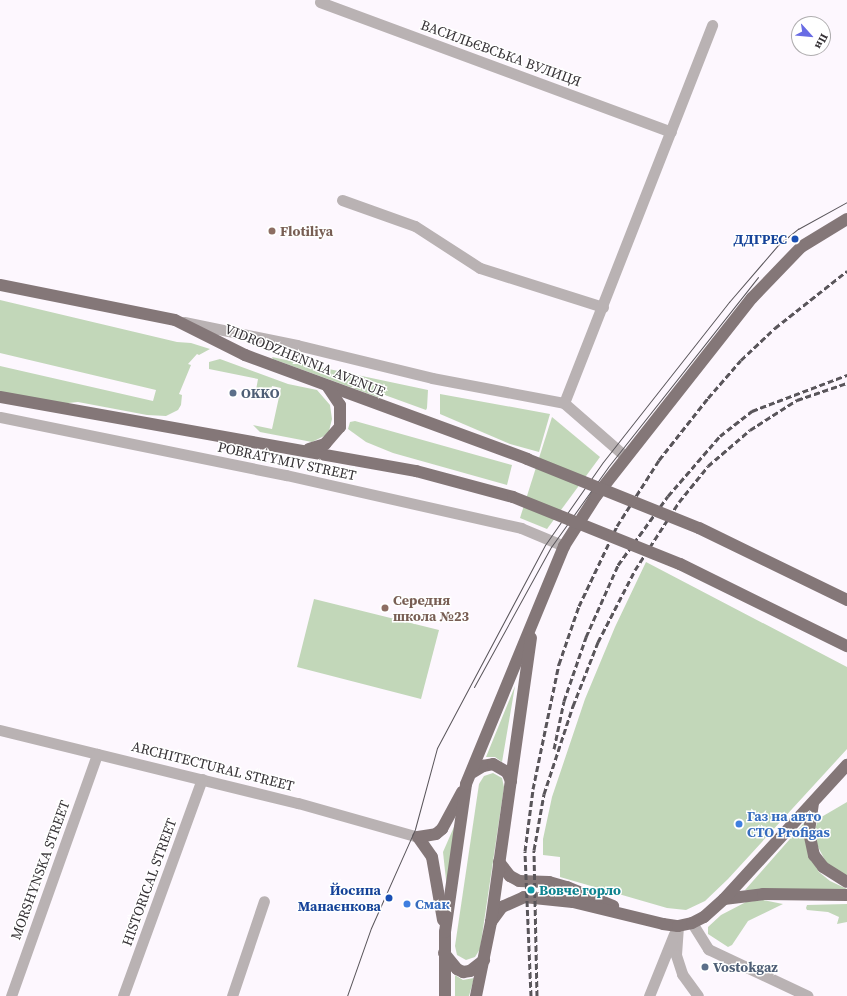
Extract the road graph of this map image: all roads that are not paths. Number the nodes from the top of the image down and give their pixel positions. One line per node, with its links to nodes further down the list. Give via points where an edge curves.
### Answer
1 (320, 2): 3 (street, ВАСИЛЬЄВСЬКА ВУЛИЦЯ)
2 (712, 25): 3 (street)
3 (671, 132): 7 (street)
4 (342, 200): 7 (street, via 415,226 480,268)
5 (847, 219): 14 (main road, via 801,247 778,268)
6 (0, 285): 8 (main road, VIDRODZHENNIA AVENUE)
7 (603, 307): 11 (street)
8 (175, 320): 9 (main road, VIDRODZHENNIA AVENUE, via 245,355); 11 (street, via 297,345 432,378)
9 (328, 387): 13 (main road, via 340,405 340,427 325,444); 16 (main road, VIDRODZHENNIA AVENUE, bridge, via 527,458 699,528)
10 (0, 397): 13 (main road)
11 (564, 402): 14 (street)
12 (0, 417): 15 (street, POBRATYMIV STREET, via 286,475 514,526)
13 (304, 450): 18 (main road, bridge, via 416,471 513,497 680,564)
14 (626, 457): 15 (main road, via 596,496)
15 (564, 546): 17 (main road)
16 (847, 600)
17 (532, 627): 22 (main road, via 510,675); 24 (main road)
18 (847, 646)
19 (0, 730): 20 (street, ARCHITECTURAL STREET)
20 (98, 754): 23 (street, ARCHITECTURAL STREET); 41 (street, MORSHYNSKA STREET)
21 (847, 765): 26 (main road)
22 (473, 772): 24 (main road, via 493,764 507,772); 25 (main road)
23 (202, 779): 27 (street, ARCHITECTURAL STREET); 42 (street, HISTORICAL STREET)
24 (511, 781): 28 (main road)
25 (466, 784): 27 (main road, via 442,829 436,834); 37 (main road)
26 (813, 803): 29 (main road, via 809,832 814,855 823,867); 31 (main road)
27 (418, 837): 37 (main road, via 432,857)
28 (499, 862): 33 (main road, via 510,876 519,881 549,882 567,887); 34 (main road)
29 (847, 882)
30 (847, 895): 31 (main road, via 763,894)
31 (724, 899): 35 (main road, via 704,917)
32 (264, 901): 43 (street)
33 (637, 919): 34 (main road, via 573,902 524,897 502,907); 36 (main road)
34 (491, 922): 39 (main road)
35 (692, 923): 36 (main road); 47 (street, via 708,949)
36 (678, 926): 40 (street); 46 (street, via 676,954 682,974)
37 (445, 932): 38 (main road)
38 (444, 953): 39 (main road, via 457,969 463,972 470,971); 44 (main road)
39 (484, 960): 45 (main road)
40 (647, 995)
41 (11, 996)
42 (123, 996)
43 (232, 996)
44 (445, 996)
45 (476, 996)
46 (698, 996)
47 (808, 996)

